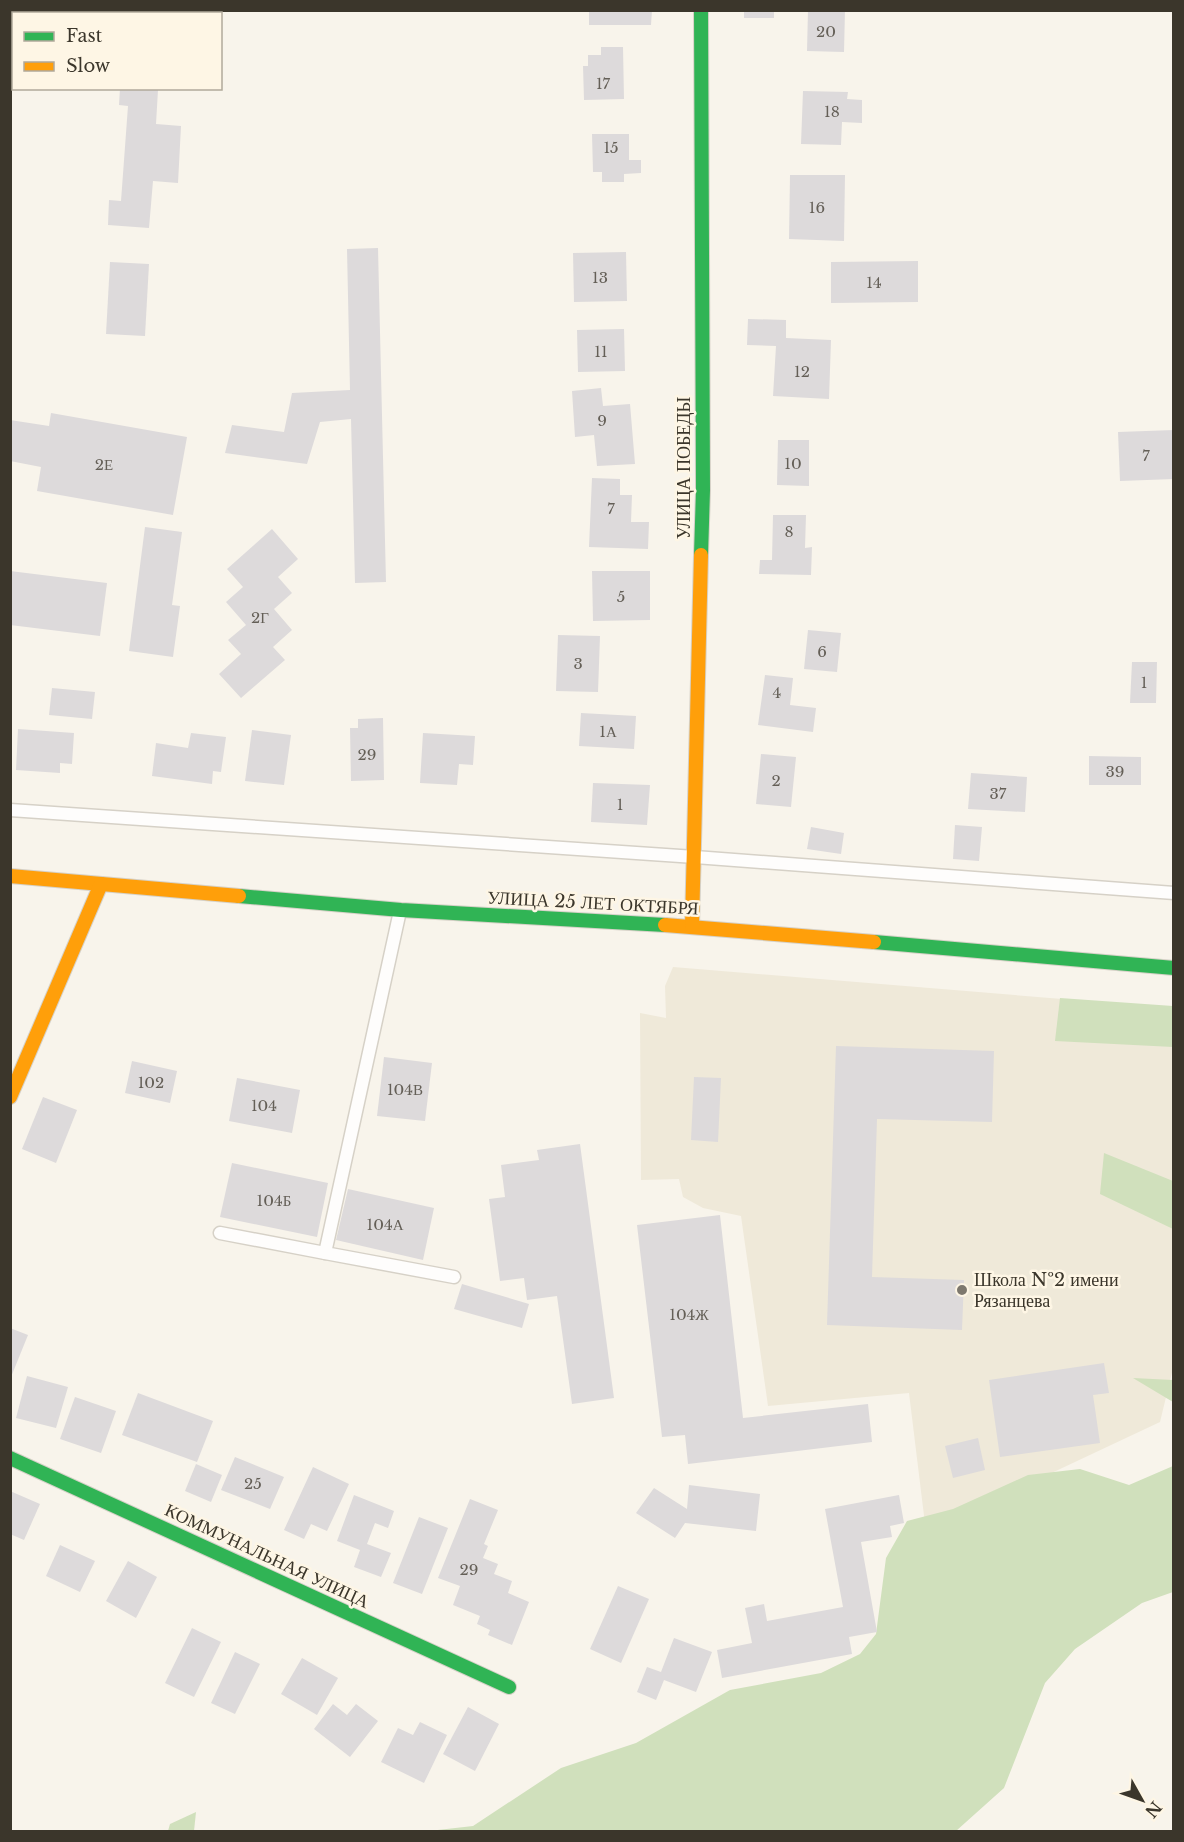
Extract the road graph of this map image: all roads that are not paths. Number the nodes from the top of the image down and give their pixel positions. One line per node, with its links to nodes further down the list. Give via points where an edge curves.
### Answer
1 (701, 10): 3 (street, УЛИЦА ПОБЕДЫ, via 703,490)
2 (10, 810): 3 (lane)
3 (695, 857): 6 (lane); 8 (street, УЛИЦА ПОБЕДЫ)
4 (10, 876): 5 (street, УЛИЦА 25 ЛЕТ ОКТЯБРЯ)
5 (101, 884): 7 (street, УЛИЦА 25 ЛЕТ ОКТЯБРЯ); 10 (street)
6 (1173, 893)
7 (401, 910): 8 (street, УЛИЦА 25 ЛЕТ ОКТЯБРЯ); 12 (lane)
8 (692, 926): 9 (street, УЛИЦА 25 ЛЕТ ОКТЯБРЯ)
9 (1173, 968)
10 (10, 1097)
11 (220, 1233): 12 (lane)
12 (325, 1253): 13 (lane)
13 (454, 1277)
14 (10, 1458): 15 (street, КОММУНАЛЬНАЯ УЛИЦА)
15 (509, 1687)

